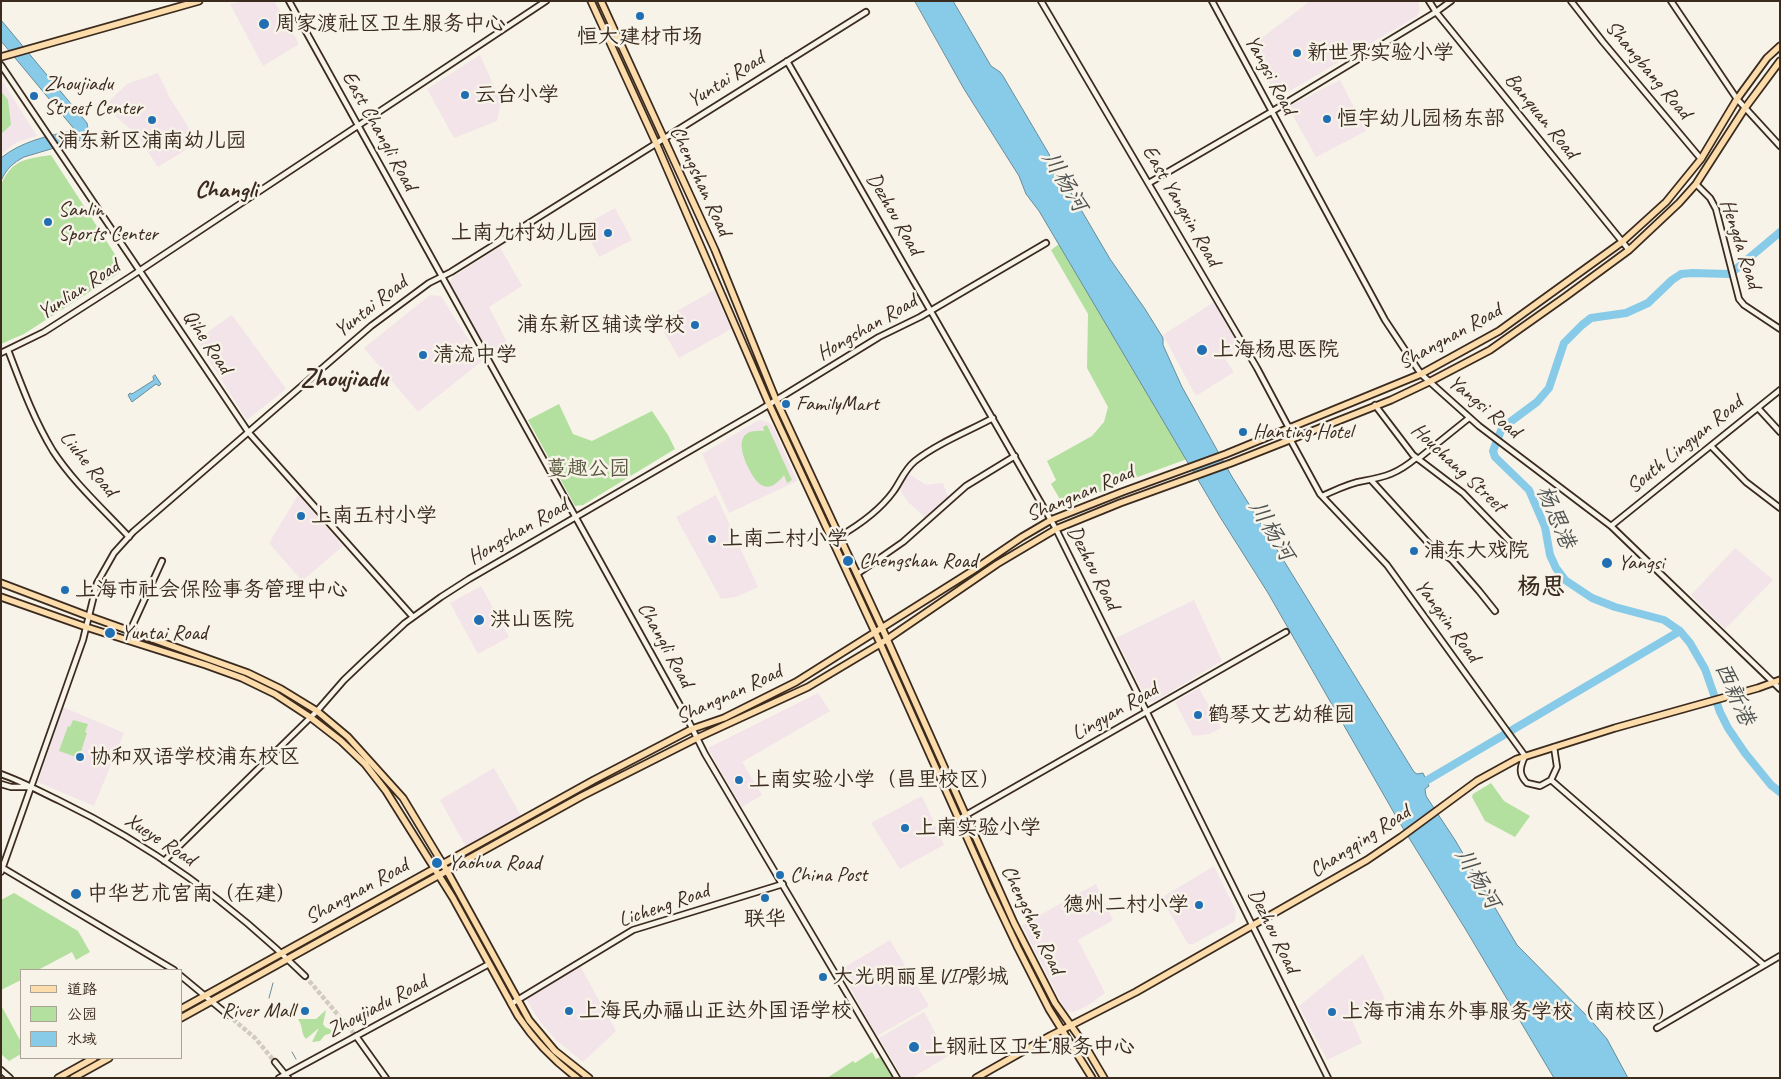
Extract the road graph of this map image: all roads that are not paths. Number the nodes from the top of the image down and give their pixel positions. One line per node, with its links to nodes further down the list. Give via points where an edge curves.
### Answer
1 (199, 1): 15 (main road)
2 (289, 1): 22 (street, East Changli Road)
3 (546, 1): 22 (street, Yunlian Road)
4 (591, 1): 24 (main road, Chengshan Road)
5 (601, 1): 23 (main road, Chengshan Road)
6 (1041, 1): 27 (street, East Yangxin Road)
7 (1212, 1): 21 (street, Yangsi Road)
8 (1429, 1): 13 (street, Banquan Road)
9 (1451, 1): 13 (street)
10 (1571, 1): 26 (street, Shangbang Road)
11 (1671, 1): 19 (street)
12 (866, 12): 16 (street, Yuntai Road)
13 (1436, 12): 21 (street); 29 (street, Banquan Road)
14 (1780, 46): 19 (main road, Shangnan Road)
15 (4, 56)
16 (787, 61): 23 (street, Yuntai Road); 34 (street, Dezhou Road)
17 (1780, 61): 20 (main road, Shangnan Road)
18 (1, 65): 32 (street, Qihe Road)
19 (1737, 99): 20 (street); 26 (main road, Shangnan Road)
20 (1745, 108): 25 (street); 28 (main road, Shangnan Road)
21 (1271, 112): 27 (street); 38 (street, Yangsi Road, via 1385,320)
22 (357, 126): 32 (street, Yunlian Road); 33 (street, East Changli Road)
23 (663, 139): 24 (street, Yuntai Road); 41 (main road, Chengshan Road, via 715,250)
24 (656, 144): 33 (street, Yuntai Road); 42 (main road, Chengshan Road)
25 (1780, 146)
26 (1701, 159): 29 (main road, Shangnan Road, via 1666,202)
27 (1149, 183): 47 (street, East Yangxin Road)
28 (1696, 184): 31 (main road, Shangnan Road); 35 (street, Hengda Road, via 1716,209 1737,295 1742,303)
29 (1622, 242): 31 (street, Banquan Road); 38 (main road, Shangnan Road, via 1499,331)
30 (1046, 243): 34 (street, Hongshan Road)
31 (1629, 250): 39 (main road, Shangnan Road, via 1490,350)
32 (140, 271): 36 (street, Yunlian Road, via 44,332); 49 (street, Qihe Road)
33 (441, 277): 49 (street, Yuntai Road, via 388,312); 57 (street, Changli Road)
34 (931, 310): 41 (street, Hongshan Road); 45 (street, Dezhou Road)
35 (1780, 329)
36 (8, 350): 37 (street, Yunlian Road); 62 (street, Liuhe Road, via 54,452)
37 (1, 353)
38 (1420, 374): 39 (street, Yangsi Road); 47 (main road, Shangnan Road)
39 (1429, 382): 43 (main road, Shangnan Road); 46 (street, Yangsi Road)
40 (1780, 390): 44 (street, South Lingyan Road)
41 (776, 400): 42 (street, Hongshan Road); 61 (main road, Chengshan Road)
42 (769, 404): 57 (street, Hongshan Road); 74 (main road, Chengshan Road)
43 (1375, 405): 50 (main road, Shangnan Road); 53 (street, Houchang Street)
44 (1758, 408): 48 (street); 51 (street, South Lingyan Road)
45 (993, 418): 52 (street, Dezhou Road); 61 (street, via 914,461 880,508)
46 (1469, 418): 53 (street); 59 (street, Yangsi Road)
47 (1289, 428): 58 (main road, Shangnan Road)
48 (1780, 432)
49 (249, 433): 62 (street, Yuntai Road); 70 (street, Qihe Road)
50 (1290, 439): 55 (street, Yangxin Road); 60 (main road, Shangnan Road)
51 (1711, 446): 56 (street, via 1746,482); 59 (street, South Lingyan Road)
52 (1015, 456): 58 (street, Dezhou Road); 65 (street, via 966,486 903,542)
53 (1417, 458): 54 (street, via 1397,472); 63 (street, Houchang Street, via 1463,493)
54 (1370, 480): 55 (street); 68 (street, via 1431,546 1452,560)
55 (1322, 496): 86 (street, Yangxin Road, via 1387,565)
56 (1780, 508)
57 (575, 517): 70 (street, Hongshan Road, via 455,588); 83 (street, Changli Road)
58 (1051, 520): 60 (street, Dezhou Road); 72 (main road, Shangnan Road)
59 (1611, 526): 78 (street, Yangsi Road)
60 (1056, 529): 76 (main road, Shangnan Road, via 997,564); 81 (street, Dezhou Road)
61 (840, 536): 65 (main road, Chengshan Road)
62 (129, 537): 69 (street, Yuntai Road, via 103,570)
63 (1521, 553)
64 (162, 561): 73 (street)
65 (857, 574): 72 (main road, Chengshan Road)
66 (1, 583): 69 (main road)
67 (1, 597): 71 (main road)
68 (1495, 611)
69 (88, 616): 71 (street, Yuntai Road); 73 (main road)
70 (413, 617): 80 (street, Hongshan Road, via 344,680)
71 (86, 627): 82 (main road, via 242,678 275,694); 90 (street, Yuntai Road)
72 (882, 628): 74 (main road, Shangnan Road); 76 (main road, Chengshan Road)
73 (130, 631): 80 (main road, via 248,673)
74 (875, 632): 77 (main road, Chengshan Road); 83 (main road, Shangnan Road, via 796,682 724,718)
75 (1286, 632): 81 (street, Lingyan Road)
76 (887, 640): 77 (main road, Shangnan Road); 91 (main road, Chengshan Road)
77 (880, 644): 84 (main road, Shangnan Road, via 808,687); 92 (main road, Chengshan Road)
78 (1777, 682): 79 (street, Yangsi Road); 85 (main road, Changqing Road)
79 (1780, 689)
80 (317, 711): 82 (street, Hongshan Road); 94 (main road, via 348,737 403,798)
81 (1147, 712): 91 (street, Lingyan Road); 100 (street, Dezhou Road)
82 (310, 717): 93 (street, Hongshan Road); 96 (main road, via 341,740 365,764 386,791)
83 (692, 729): 84 (street, Changli Road); 94 (main road, Shangnan Road)
84 (697, 738): 97 (main road, Shangnan Road, via 582,796); 99 (street, Changli Road)
85 (1554, 747): 86 (main road, Changqing Road); 88 (street, via 1557,767)
86 (1525, 756): 88 (street, via 1520,773 1527,783 1540,786); 100 (main road, Changqing Road, via 1477,781 1366,860)
87 (1, 774): 90 (street, Xueye Road)
88 (1552, 780): 105 (street)
89 (1, 784): 90 (street, Xueye Road)
90 (31, 787): 93 (street, Xueye Road, via 101,822); 95 (street, Yuntai Road)
91 (966, 815): 92 (street, Lingyan Road); 116 (main road, Chengshan Road, via 1014,924)
92 (959, 819): 118 (main road, Chengshan Road, via 1018,948)
93 (164, 860): 101 (street, Xueye Road, via 220,901)
94 (441, 864): 96 (main road, Shangnan Road); 97 (main road)
95 (2, 868): 106 (street)
96 (434, 868): 98 (main road); 101 (main road, Shangnan Road)
97 (447, 871): 98 (main road, Shangnan Road); 110 (main road)
98 (439, 876): 103 (main road, Shangnan Road); 104 (main road)
99 (783, 884): 110 (street, Licheng Road, via 633,930); 132 (street, Changli Road)
100 (1253, 926): 116 (main road, Changqing Road); 136 (street, Dezhou Road)
101 (281, 953): 103 (street, Xueye Road); 109 (main road, Shangnan Road)
102 (1780, 956): 105 (street)
103 (288, 959): 107 (street, Xueye Road); 111 (main road, Shangnan Road)
104 (489, 964): 112 (main road); 119 (street, Zhoujiadu Road)
105 (1764, 965): 117 (street)
106 (172, 969)
107 (305, 976)
108 (182, 977): 109 (street)
109 (205, 996): 111 (street); 113 (main road, Shangnan Road)
110 (517, 1000): 112 (street, Licheng Road); 131 (main road, via 550,1046)
111 (211, 1002): 114 (street); 115 (main road, Shangnan Road)
112 (511, 1004): 130 (main road, via 541,1046)
113 (182, 1009)
114 (228, 1014)
115 (182, 1017)
116 (1070, 1026): 118 (main road, Changqing Road); 135 (main road, Chengshan Road)
117 (1657, 1028)
118 (1061, 1030): 133 (main road, Changqing Road); 134 (main road, Chengshan Road)
119 (356, 1036): 124 (street, Zhoujiadu Road); 129 (street)
120 (92, 1059): 126 (main road)
121 (107, 1059): 127 (main road)
122 (274, 1062): 124 (street)
123 (1, 1070): 125 (street)
124 (287, 1076): 128 (street, Zhoujiadu Road)
125 (10, 1078)
126 (58, 1078)
127 (73, 1078)
128 (279, 1078)
129 (386, 1078)
130 (577, 1078)
131 (589, 1078)
132 (897, 1078)
133 (976, 1078)
134 (1092, 1078)
135 (1104, 1078)
136 (1328, 1078)

